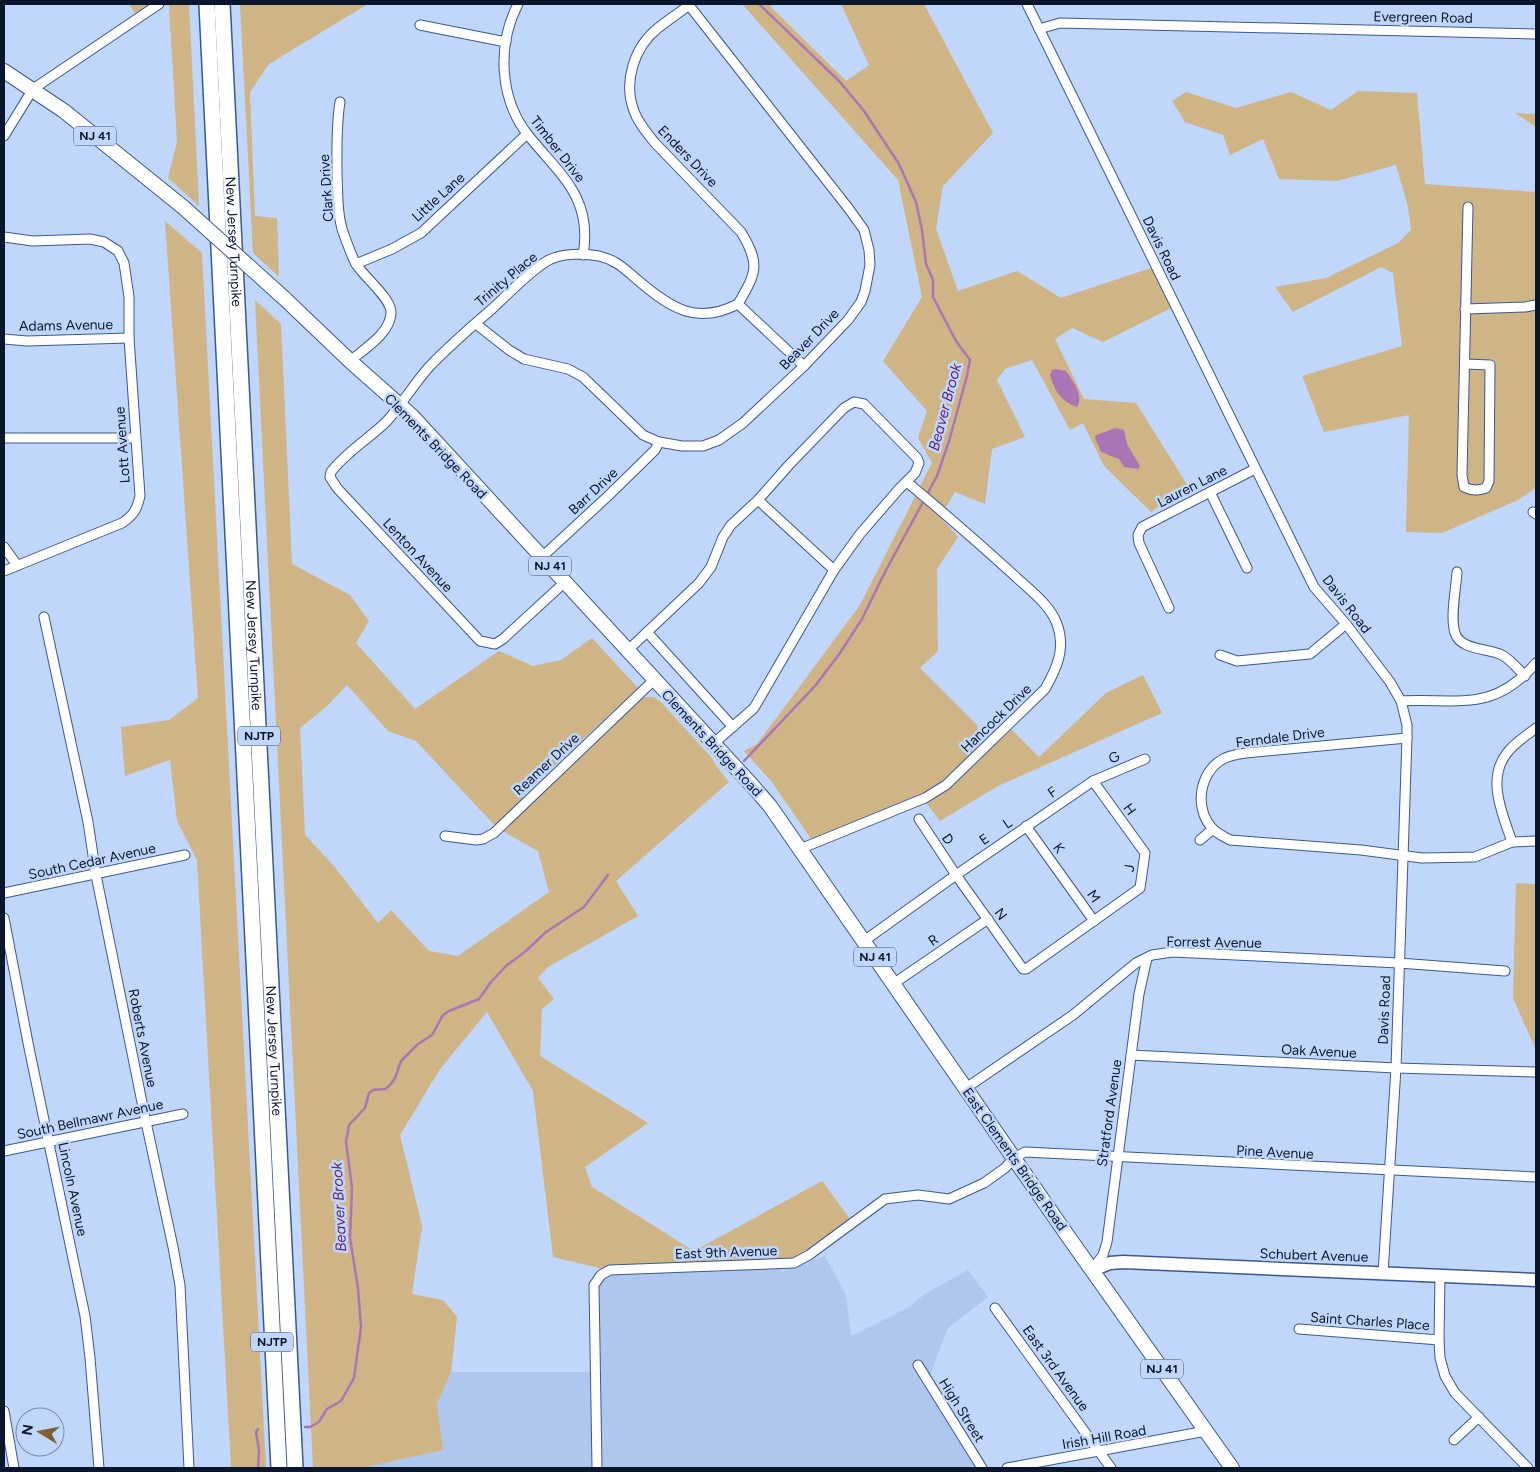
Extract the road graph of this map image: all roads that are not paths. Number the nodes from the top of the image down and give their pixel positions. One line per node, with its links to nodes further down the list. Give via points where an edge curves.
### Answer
1 (159, 4): 12 (street)
2 (207, 4): 115 (highway, New Jersey Turnpike / NJTP)
3 (222, 4): 116 (highway, New Jersey Turnpike / NJTP)
4 (518, 4): 10 (street, Timber Drive)
5 (1027, 4): 8 (street, Davis Road)
6 (688, 5): 20 (street, Enders Drive, via 657,28 638,54 628,81 633,111 655,143 742,232 754,258 754,270); 28 (street, Beaver Drive, via 864,230 870,265 861,302)
7 (420, 25): 10 (street)
8 (1039, 30): 9 (street, Evergreen Road, via 1060,23); 33 (street, Davis Road)
9 (1536, 34)
10 (506, 42): 14 (street, Timber Drive, via 503,67 506,91)
11 (4, 71): 12 (main road, Clements Bridge Road / NJ 41)
12 (33, 90): 15 (street); 26 (main road, Clements Bridge Road / NJ 41, bridge, via 64,110 183,207)
13 (340, 102): 19 (street, Clark Drive, via 336,124 338,206 343,234)
14 (527, 134): 18 (street, Timber Drive, via 565,177 578,199 585,228); 19 (street, Little Lane, via 421,232)
15 (4, 136)
16 (1468, 207): 22 (street)
17 (4, 237): 24 (street, Lott Avenue, via 33,241 90,239 115,248 124,263 129,297)
18 (583, 255): 20 (street, Trinity Place, via 600,256 620,263 666,302 686,312 710,315); 23 (street, Trinity Place, via 561,256 547,261)
19 (356, 264): 26 (street, Clark Drive, via 390,304 391,311 390,322 383,332)
20 (738, 304): 28 (street)
21 (1536, 305): 22 (street)
22 (1466, 308): 27 (street)
23 (476, 324): 29 (street, Trinity Place, via 428,368); 32 (street, Beaver Drive, via 524,359 568,369 583,376 643,435)
24 (129, 338): 25 (street, Adams Avenue); 31 (street, Lott Avenue)
25 (4, 339)
26 (350, 361): 29 (main road, Clements Bridge Road / NJ 41)
27 (1465, 364): 27 (street, via 1462,475 1464,487 1480,490 1486,488 1489,481 1490,364)
28 (804, 366): 32 (street, Beaver Drive, via 719,440 703,446)
29 (400, 405): 34 (street, Trinity Place, via 334,468); 39 (main road, Clements Bridge Road / NJ 41)
30 (4, 438): 31 (street)
31 (135, 438): 40 (street, Lott Avenue, via 140,496 132,516 122,523)
32 (659, 442): 39 (street, Barr Drive, via 655,450)
33 (1255, 469): 36 (street, Lauren Lane); 48 (street, Davis Road, via 1314,587)
34 (330, 477): 45 (street, Lenton Avenue, via 480,641 495,644 503,639)
35 (907, 482): 37 (street, via 918,469 917,458 864,404 854,402 844,408); 42 (street, via 860,534); 70 (street, Hancock Drive, via 1045,604 1057,623 1062,653 1045,689 946,786 925,798)
36 (1210, 492): 41 (street); 46 (street, Lauren Lane, via 1142,527 1138,535)
37 (758, 500): 42 (street); 49 (street, via 731,525 711,567 699,583)
38 (4, 547): 40 (street)
39 (542, 557): 45 (main road, Clements Bridge Road / NJ 41)
40 (17, 565): 43 (street, Lott Avenue)
41 (1247, 568)
42 (834, 570): 56 (street, via 754,708)
43 (4, 571)
44 (1457, 572): 53 (street, via 1456,635 1474,648 1504,656)
45 (565, 582): 50 (main road, Clements Bridge Road / NJ 41)
46 (1169, 608)
47 (44, 617): 74 (street, Roberts Avenue, via 88,822)
48 (1346, 624): 51 (street, via 1310,654 1237,661); 55 (street, Davis Road)
49 (647, 632): 50 (street); 56 (street)
50 (627, 651): 54 (main road, Clements Bridge Road / NJ 41)
51 (1220, 656)
52 (1536, 663): 53 (street)
53 (1525, 676): 55 (street, via 1505,690 1479,700)
54 (654, 680): 59 (main road, Clements Bridge Road / NJ 41); 65 (street, Reamer Drive, via 494,833 476,840)
55 (1402, 702): 58 (street, Davis Road)
56 (733, 726): 59 (street)
57 (1536, 728): 69 (street, via 1506,754 1498,772 1497,788)
58 (1408, 738): 64 (street, Ferndale Drive, via 1246,752 1224,758 1212,767 1200,796 1203,812); 73 (street, Davis Road)
59 (713, 744): 70 (main road, Clements Bridge Road / NJ 41, via 770,806)
60 (1145, 759): 61 (street, G)
61 (1093, 781): 63 (street, F); 71 (street, H)
62 (919, 819): 75 (street, D)
63 (1026, 826): 68 (street, L); 76 (street, K)
64 (1213, 829): 66 (street); 73 (street, via 1230,840 1361,850)
65 (445, 836)
66 (1200, 840)
67 (1536, 841): 69 (street)
68 (1004, 842): 75 (street, E)
69 (1512, 842): 73 (street, via 1470,858)
70 (800, 849): 81 (main road, East Clements Bridge Road / NJ 41)
71 (1145, 853): 80 (street, J, via 1140,888)
72 (185, 854): 74 (street, South Cedar Avenue)
73 (1403, 857): 83 (street, Davis Road)
74 (96, 875): 77 (street, South Cedar Avenue); 91 (street, Roberts Avenue)
75 (956, 875): 79 (street, N); 81 (street)
76 (1071, 887): 80 (street, M)
77 (4, 893)
78 (4, 918): 92 (street, Lincoln Avenue)
79 (988, 919): 80 (street, N, via 1023,969); 85 (street, R)
80 (1094, 921)
81 (864, 941): 85 (main road, East Clements Bridge Road / NJ 41)
82 (1147, 958): 83 (street, Forrest Avenue, via 1172,952); 86 (street, Stratford Avenue); 89 (street, Forrest Avenue, via 1136,963 1073,1015)
83 (1399, 963): 84 (street, Forrest Avenue); 87 (street, Davis Road)
84 (1504, 971)
85 (893, 984): 89 (main road, East Clements Bridge Road / NJ 41)
86 (1131, 1055): 87 (street, Oak Avenue); 94 (street, Stratford Avenue)
87 (1396, 1068): 88 (street, Oak Avenue); 96 (street, Davis Road)
88 (1536, 1072)
89 (966, 1088): 95 (main road, East Clements Bridge Road / NJ 41)
90 (183, 1114): 91 (street, South Bellmawr Avenue)
91 (146, 1122): 92 (street, South Bellmawr Avenue); 114 (street, Roberts Avenue, via 180,1285)
92 (49, 1142): 93 (street, South Bellmawr Avenue); 113 (street, Lincoln Avenue, via 85,1316)
93 (4, 1151)
94 (1117, 1157): 95 (street, Pine Avenue, via 1025,1152); 96 (street, Pine Avenue); 98 (street, Stratford Avenue, via 1107,1242 1103,1255)
95 (1014, 1158): 98 (main road, East Clements Bridge Road / NJ 41); 117 (street, East 9th Avenue, via 984,1183 949,1199 918,1195 885,1199 794,1263 610,1270 601,1275 594,1285)
96 (1390, 1170): 97 (street, Pine Avenue); 99 (street, Davis Road)
97 (1536, 1177)
98 (1092, 1270): 99 (street, Schubert Avenue, via 1123,1262); 108 (main road, East Clements Bridge Road / NJ 41)
99 (1383, 1273): 100 (street, Schubert Avenue)
100 (1440, 1276): 101 (street, Schubert Avenue); 104 (street)
101 (1536, 1280)
102 (995, 1308): 110 (street, East 3rd Avenue)
103 (1299, 1329): 104 (street, Saint Charles Place)
104 (1439, 1340): 107 (street, via 1445,1376 1455,1393)
105 (918, 1365): 118 (street, High Street)
106 (4, 1411): 112 (street)
107 (1479, 1418): 109 (street); 122 (street)
108 (1206, 1431): 110 (street, Irish Hill Road); 121 (main road, East Clements Bridge Road / NJ 41)
109 (1454, 1440)
110 (1100, 1452): 111 (street, Irish Hill Road); 120 (street, East 3rd Avenue)
111 (1048, 1464): 119 (street, Irish Hill Road)
112 (14, 1468)
113 (100, 1468)
114 (189, 1468)
115 (278, 1468)
116 (295, 1468)
117 (597, 1468)
118 (982, 1468)
119 (1007, 1468)
120 (1111, 1468)
121 (1232, 1468)
122 (1528, 1468)

